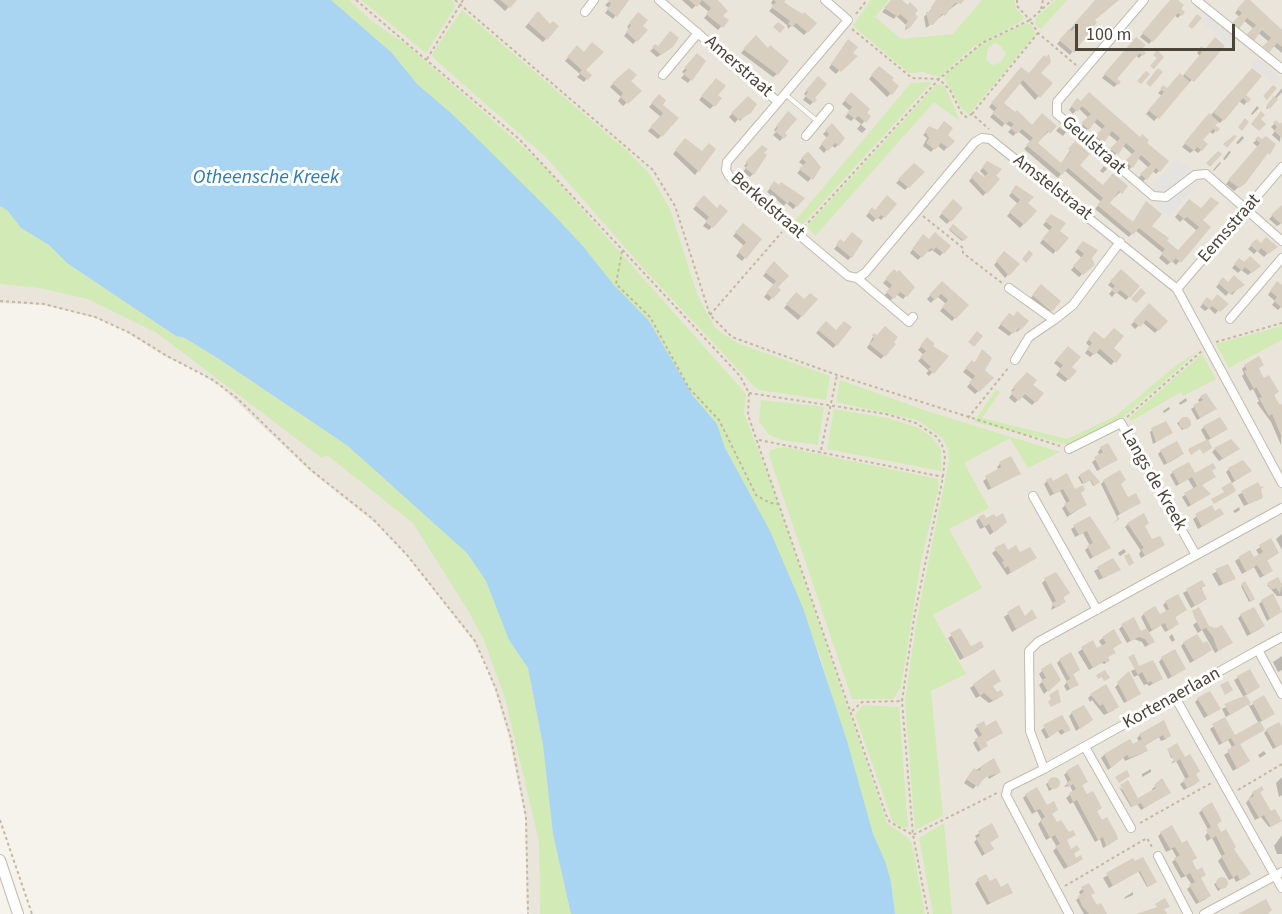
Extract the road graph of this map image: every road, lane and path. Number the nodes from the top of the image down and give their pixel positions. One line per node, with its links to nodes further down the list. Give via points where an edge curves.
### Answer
1 (356, 0): 22 (path)
2 (455, 0): 14 (path)
3 (463, 0): 14 (path)
4 (594, 0): 17 (street)
5 (659, 0): 20 (street, Amerstraat)
6 (825, 0): 19 (street)
7 (867, 0): 19 (path)
8 (1017, 0): 18 (path, via 1017,6)
9 (1043, 0): 16 (path)
10 (1052, 0): 16 (path)
11 (1144, 0): 24 (street, Geulstraat)
12 (1196, 0): 15 (street)
13 (1212, 0): 15 (street)
14 (460, 4): 22 (path); 47 (path, via 652,170 675,206)
15 (1205, 8): 23 (street)
16 (1040, 11): 18 (path)
17 (585, 12)
18 (1030, 20): 21 (path); 26 (path, via 982,43)
19 (846, 22): 26 (path, via 912,78); 27 (street, Berkelstraat)
20 (698, 33): 25 (street, Amerstraat); 28 (street, Amerstraat)
21 (1038, 33): 24 (path); 30 (path)
22 (426, 59): 41 (path, via 519,139)
23 (1282, 69)
24 (1083, 71): 35 (street, Geulstraat, via 1058,102 1060,118 1153,196 1166,197 1202,173)
25 (663, 75)
26 (939, 79): 30 (path, via 950,90 962,114); 38 (path)
27 (785, 94): 28 (street, Berkelstraat); 31 (lane)
28 (777, 101): 37 (street, Berkelstraat, via 727,162 726,170)
29 (830, 108): 31 (street)
30 (972, 114): 33 (path, via 989,129)
31 (816, 120): 32 (street)
32 (806, 136)
33 (982, 138): 36 (street); 40 (street, Amstelstraat, via 990,139)
34 (1282, 167): 35 (street, Eemsstraat)
35 (1247, 210): 39 (street); 45 (street, Eemsstraat)
36 (917, 211): 43 (street); 44 (path)
37 (788, 226): 38 (street, Berkelstraat); 47 (path)
38 (798, 234): 43 (street, Berkelstraat, via 848,276)
39 (1282, 241)
40 (1120, 242): 45 (street, Amstelstraat); 50 (street, via 1073,305)
41 (622, 251): 55 (path, via 740,376); 65 (path, via 616,284 650,316 689,388 719,420 756,495)
42 (1282, 258): 49 (street)
43 (857, 278): 48 (street, Berkelstraat, via 909,322)
44 (1009, 288): 50 (street)
45 (1178, 289): 52 (street)
46 (0, 302): 91 (path, via 44,304 95,317 213,380 242,402 311,470 373,519 407,555 475,641 496,688 511,738 526,817)
47 (710, 315): 54 (path, via 732,337)
48 (913, 317)
49 (1230, 319)
50 (1054, 320): 53 (street, via 1029,337)
51 (1282, 322): 52 (path)
52 (1208, 346): 58 (path); 63 (street)
53 (1015, 360): 57 (path)
54 (837, 375): 56 (path); 57 (path)
55 (749, 393): 56 (path); 59 (path, via 748,415)
56 (830, 404): 61 (path); 62 (path, via 916,423 942,445)
57 (968, 418): 60 (path)
58 (1121, 423): 60 (street, Langs de Kreek); 67 (street, Langs de Kreek)
59 (759, 441): 61 (path); 65 (path)
60 (1069, 449)
61 (821, 450): 62 (path)
62 (943, 477): 73 (path, via 914,618)
63 (1282, 483)
64 (1033, 496): 68 (street)
65 (780, 504): 74 (path)
66 (1282, 508): 67 (street)
67 (1196, 555): 68 (street)
68 (1097, 610): 77 (street, via 1038,642 1029,651 1030,731)
69 (1282, 637): 70 (street, Kortenaerlaan)
70 (1258, 650): 71 (street); 72 (street, Kortenaerlaan)
71 (1282, 694)
72 (1175, 697): 75 (street, Kortenaerlaan); 78 (street)
73 (902, 702): 74 (path, via 862,702); 83 (path)
74 (851, 712): 83 (path, via 886,815 890,822)
75 (1085, 747): 77 (street, Kortenaerlaan); 82 (street)
76 (1282, 764): 80 (path)
77 (1044, 769): 79 (street)
78 (1221, 778): 80 (street); 82 (path)
79 (1008, 787): 83 (path); 88 (street, via 1006,795 1011,807)
80 (1230, 794): 86 (street)
81 (0, 820): 90 (path)
82 (1131, 828)
83 (913, 835): 92 (path)
84 (1158, 856): 88 (path, via 1148,838); 94 (street)
85 (0, 860): 89 (street)
86 (1279, 874): 87 (street); 95 (street)
87 (1282, 888)
88 (1057, 890): 93 (street)
89 (18, 914)
90 (32, 914)
91 (528, 914)
92 (927, 914)
93 (1069, 914)
94 (1188, 914)
95 (1204, 914)

